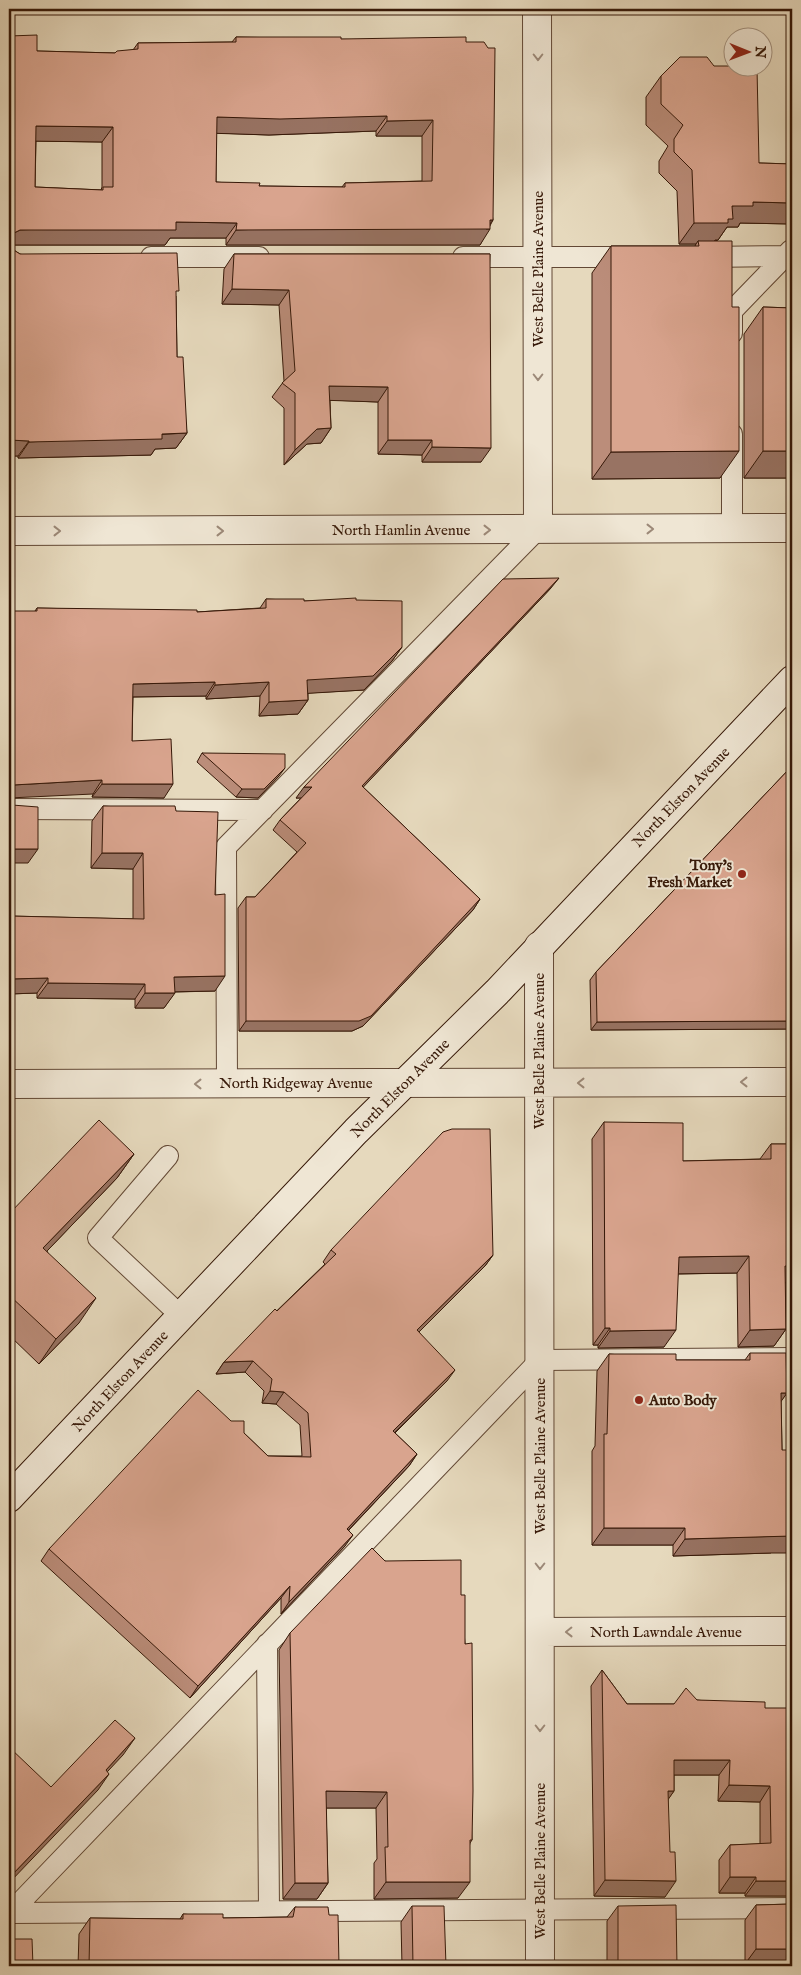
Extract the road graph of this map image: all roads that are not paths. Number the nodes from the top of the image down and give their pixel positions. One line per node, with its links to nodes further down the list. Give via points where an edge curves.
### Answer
1 (537, 9): 7 (street, West Belle Plaine Avenue, one-way to 7)
2 (789, 253): 3 (lane); 9 (lane, via 732,311)
3 (687, 256)
4 (127, 257): 5 (lane)
5 (275, 257)
6 (443, 257): 7 (lane)
7 (538, 257): 8 (lane); 13 (street, West Belle Plaine Avenue, one-way to 13)
8 (648, 257)
9 (732, 349)
10 (732, 417): 11 (lane)
11 (732, 528): 12 (street, North Hamlin Avenue); 13 (street, North Hamlin Avenue, one-way to 11)
12 (792, 528)
13 (538, 529): 14 (street, North Hamlin Avenue, one-way to 13); 17 (lane)
14 (9, 532)
15 (792, 680): 18 (street, North Elston Avenue)
16 (9, 809): 17 (lane)
17 (264, 810): 22 (lane, via 226,847)
18 (539, 946): 20 (street, North Elston Avenue); 21 (street, West Belle Plaine Avenue)
19 (792, 1082): 21 (street, North Ridgeway Avenue, one-way to 21)
20 (404, 1083): 21 (street, North Ridgeway Avenue); 22 (street, North Ridgeway Avenue); 25 (street, North Elston Avenue)
21 (539, 1083): 27 (street, West Belle Plaine Avenue)
22 (227, 1084): 23 (street, North Ridgeway Avenue, one-way to 23)
23 (9, 1085)
24 (168, 1156): 25 (lane, via 98,1238)
25 (181, 1316): 28 (street, North Elston Avenue)
26 (792, 1358): 27 (lane)
27 (540, 1360): 30 (street, West Belle Plaine Avenue, one-way to 30); 31 (lane)
28 (9, 1498)
29 (792, 1631): 30 (street, North Lawndale Avenue, one-way to 30)
30 (540, 1632): 33 (street, West Belle Plaine Avenue, one-way to 33)
31 (267, 1644): 34 (lane); 35 (lane)
32 (792, 1908): 33 (lane)
33 (540, 1910): 34 (lane); 36 (street, West Belle Plaine Avenue)
34 (269, 1912): 35 (lane)
35 (9, 1913)
36 (540, 1966)

